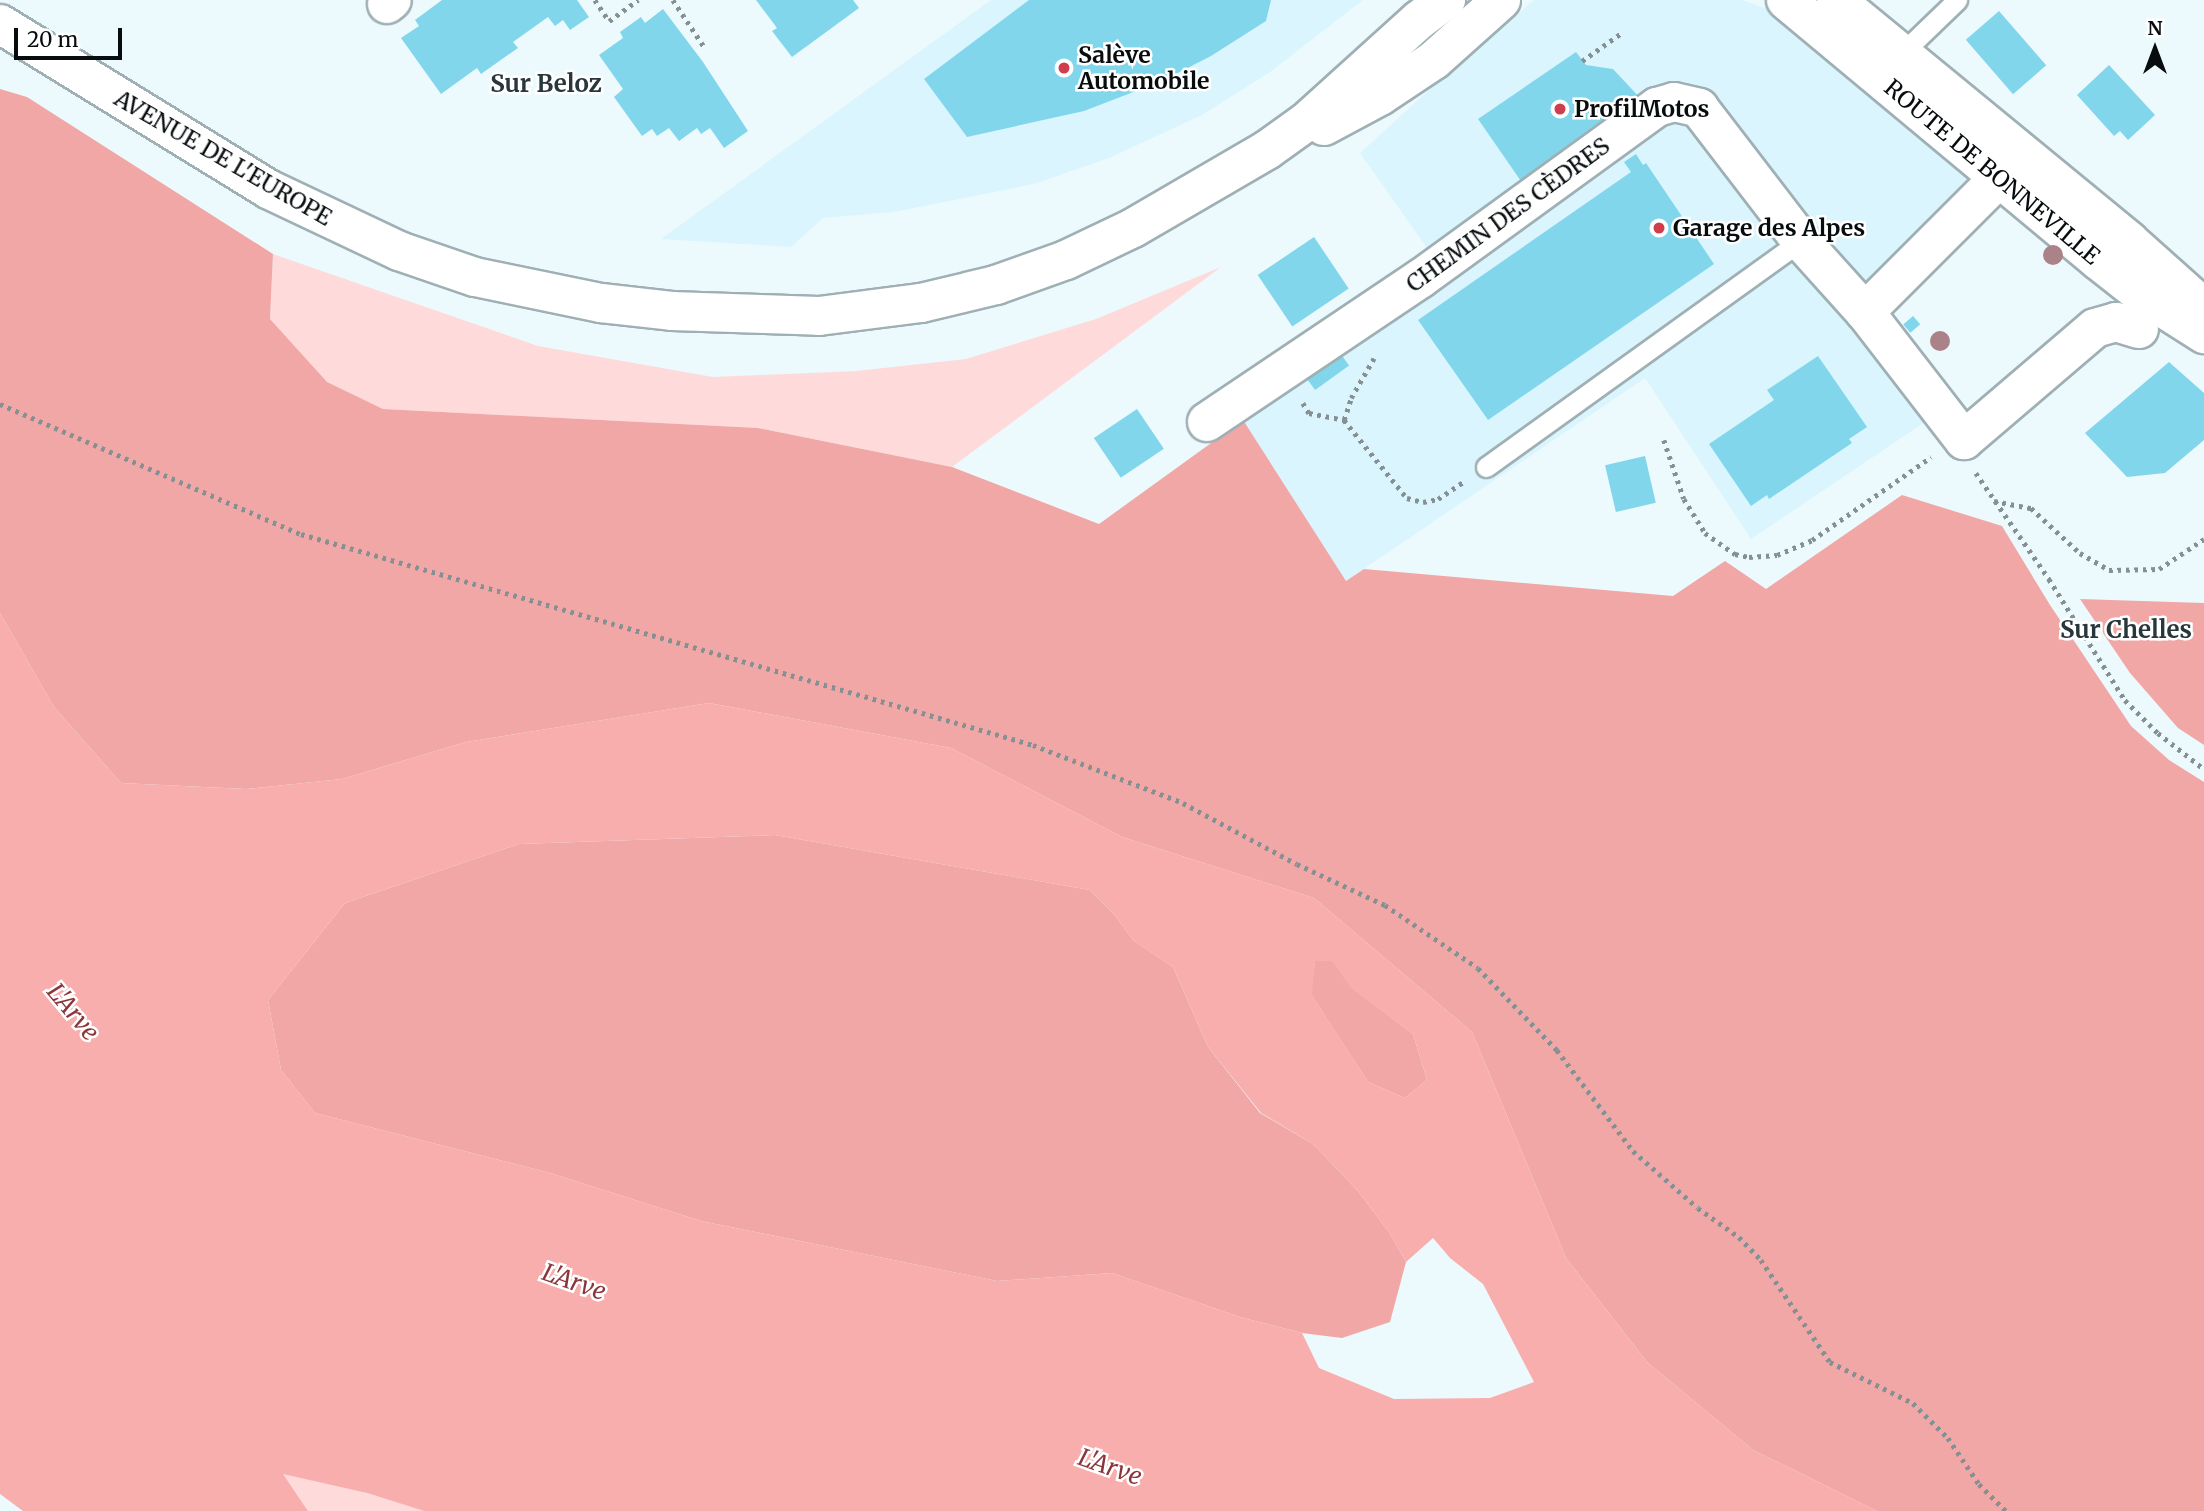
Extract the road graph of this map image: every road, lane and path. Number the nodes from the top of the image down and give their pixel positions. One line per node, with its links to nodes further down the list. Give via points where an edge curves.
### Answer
1 (595, 0): 2 (path, via 610,21)
2 (638, 0)
3 (673, 0): 10 (path)
4 (1501, 0): 13 (main road, via 1404,82)
5 (1956, 0): 11 (lane)
6 (1799, 3): 11 (main road, ROUTE DE BONNEVILLE); 14 (main road, ROUTE DE BONNEVILLE)
7 (1432, 7): 13 (main road, AVENUE DE L'EUROPE, via 1306,122)
8 (0, 24): 13 (main road, AVENUE DE L'EUROPE, via 233,169 354,232 475,277 636,308 819,316 934,300 996,285 1066,260)
9 (1620, 34): 12 (path)
10 (705, 48)
11 (1903, 52): 16 (main road, ROUTE DE BONNEVILLE)
12 (1582, 61)
13 (1223, 177)
14 (1998, 178): 17 (main road); 19 (main road, ROUTE DE BONNEVILLE, via 2141,294)
15 (1801, 241): 17 (main road, CHEMIN DES CÈDRES); 21 (main road, CHEMIN DES CÈDRES, via 1699,108 1674,102 1657,107 1413,284); 27 (lane)
16 (2204, 308)
17 (1865, 313): 26 (main road, CHEMIN DES CÈDRES)
18 (2139, 329): 26 (main road, via 2116,322 2095,328)
19 (2204, 334)
20 (1378, 352): 23 (path)
21 (1281, 371): 23 (path, via 1309,412); 24 (main road, CHEMIN DES CÈDRES)
22 (0, 404): 31 (path, via 301,534 1033,745 1184,803 1385,905 1478,968 1557,1050 1633,1151 1761,1260 1830,1362 1913,1403 1948,1438 1979,1484)
23 (1344, 420): 27 (path, via 1408,498 1438,499)
24 (1207, 422)
25 (1664, 440): 26 (path, via 1684,499 1705,533 1735,554 1749,557 1777,555 1812,540 1940,451)
26 (1964, 440): 28 (path, via 1967,458)
27 (1486, 467)
28 (1993, 500): 29 (path, via 2031,508 2080,552 2109,570 2159,569); 30 (path, via 2126,701)
29 (2204, 538)
30 (2204, 769)
31 (2006, 1511)

